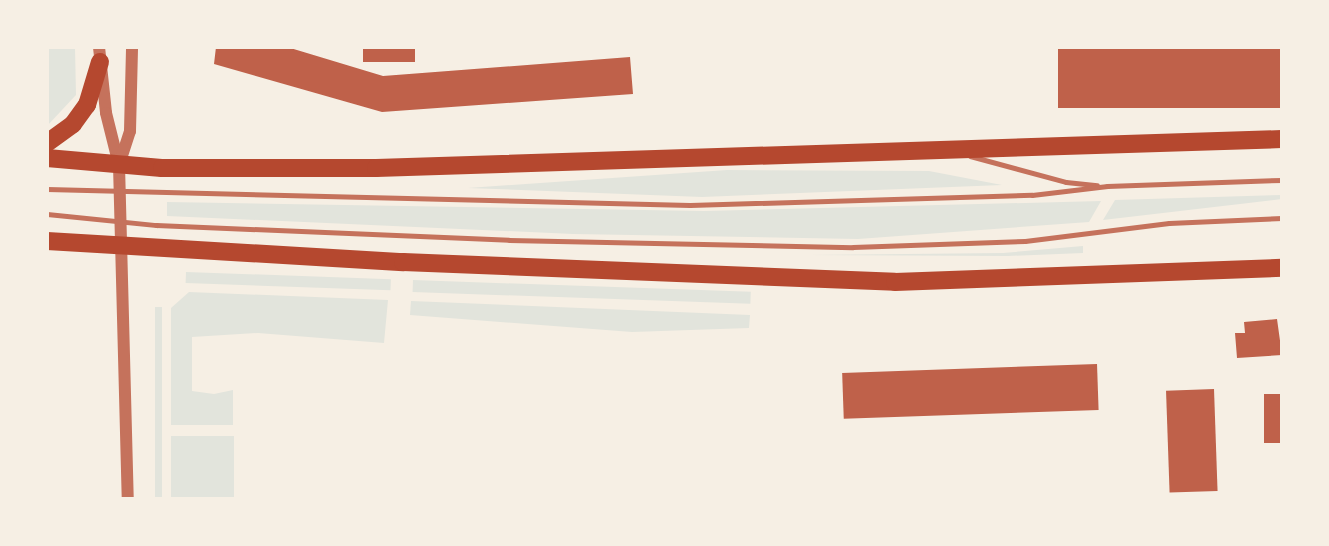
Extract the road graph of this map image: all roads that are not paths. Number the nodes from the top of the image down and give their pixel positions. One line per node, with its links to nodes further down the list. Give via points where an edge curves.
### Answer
1 (132, 47): 7 (street, via 130,131)
2 (100, 55): 4 (main road, via 86,105 73,124); 7 (street)
3 (1282, 139): 5 (main road)
4 (47, 143)
5 (911, 151): 7 (main road, via 376,168); 9 (lane, via 963,154 1066,182)
6 (47, 158): 7 (main road)
7 (119, 165): 11 (street)
8 (1282, 180): 9 (lane)
9 (1107, 186): 11 (lane, via 1032,195 690,205 373,194)
10 (47, 189): 11 (lane)
11 (120, 193): 14 (street)
12 (47, 214): 14 (lane)
13 (1282, 218): 14 (lane, via 1169,223 1025,241 853,247 509,240)
14 (122, 222): 16 (street)
15 (47, 241): 16 (main road)
16 (123, 247): 17 (main road, via 895,282); 18 (street)
17 (1282, 268)
18 (128, 499)

